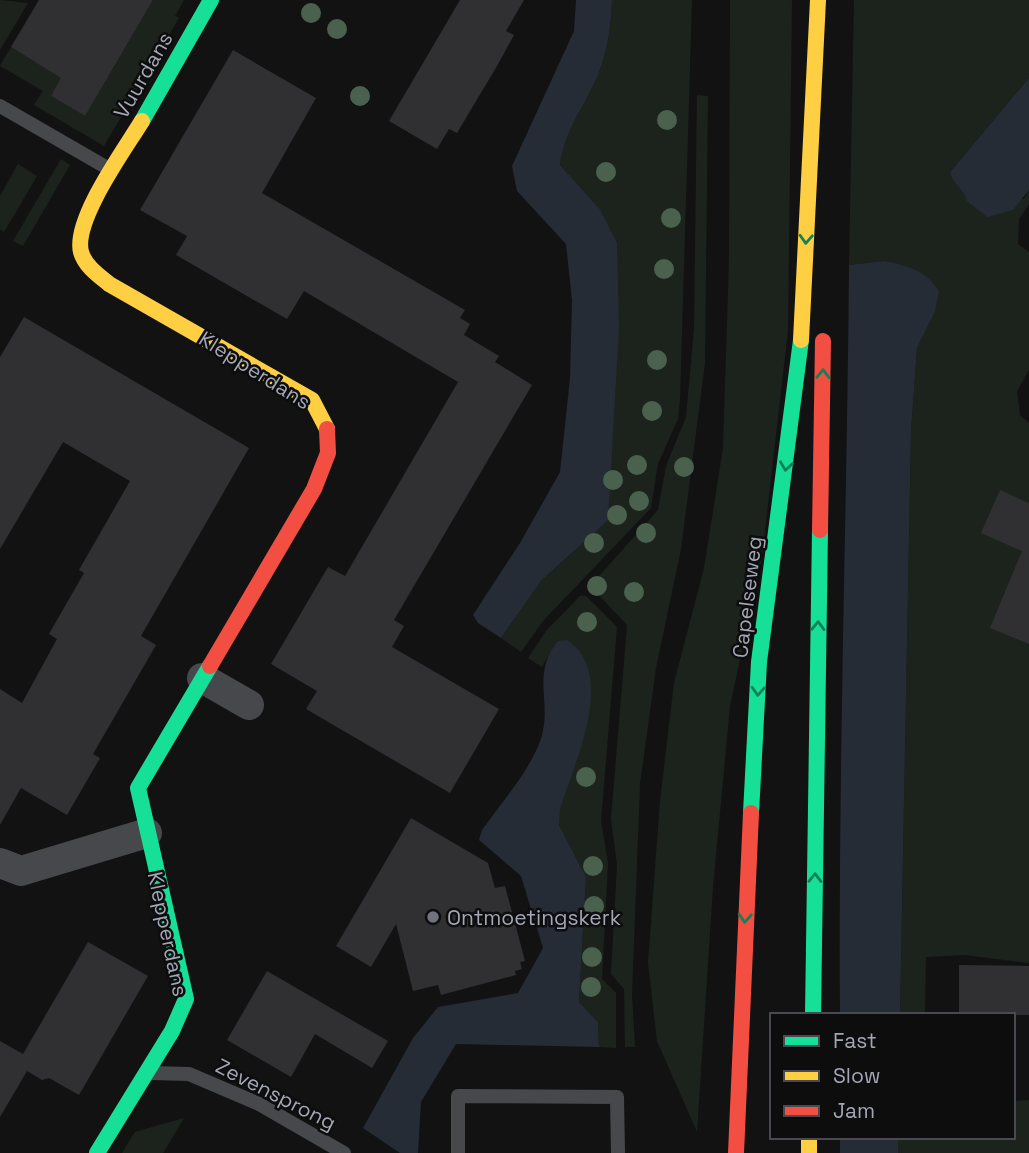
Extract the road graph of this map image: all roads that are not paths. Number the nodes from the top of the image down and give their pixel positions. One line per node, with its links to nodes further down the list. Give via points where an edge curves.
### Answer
1 (211, 0): 5 (main road, Vuurdans)
2 (818, 0): 3 (main road, Capelseweg)
3 (817, 49): 7 (main road, Capelseweg); 19 (main road, Capelseweg, one-way to 19, via 799,370 760,662)
4 (0, 106): 5 (lane)
5 (112, 171): 6 (main road, Vuurdans, via 78,237)
6 (79, 254): 9 (main road, Klepperdans, via 109,284 312,400 329,428 328,457 314,489)
7 (822, 271)
8 (823, 326): 13 (main road, one-way to 8)
9 (202, 678): 10 (street); 11 (main road, Klepperdans, via 138,788)
10 (249, 705)
11 (147, 833): 12 (street, via 21,871); 14 (main road, Klepperdans, via 186,999)
12 (0, 863)
13 (813, 1013)
14 (145, 1073): 15 (main road, Klepperdans); 16 (lane, Zevensprong, via 189,1074 259,1104)
15 (97, 1153)
16 (344, 1153)
17 (458, 1153): 18 (lane, via 458,1096 472,1096 617,1097)
18 (618, 1153)
19 (736, 1153)

